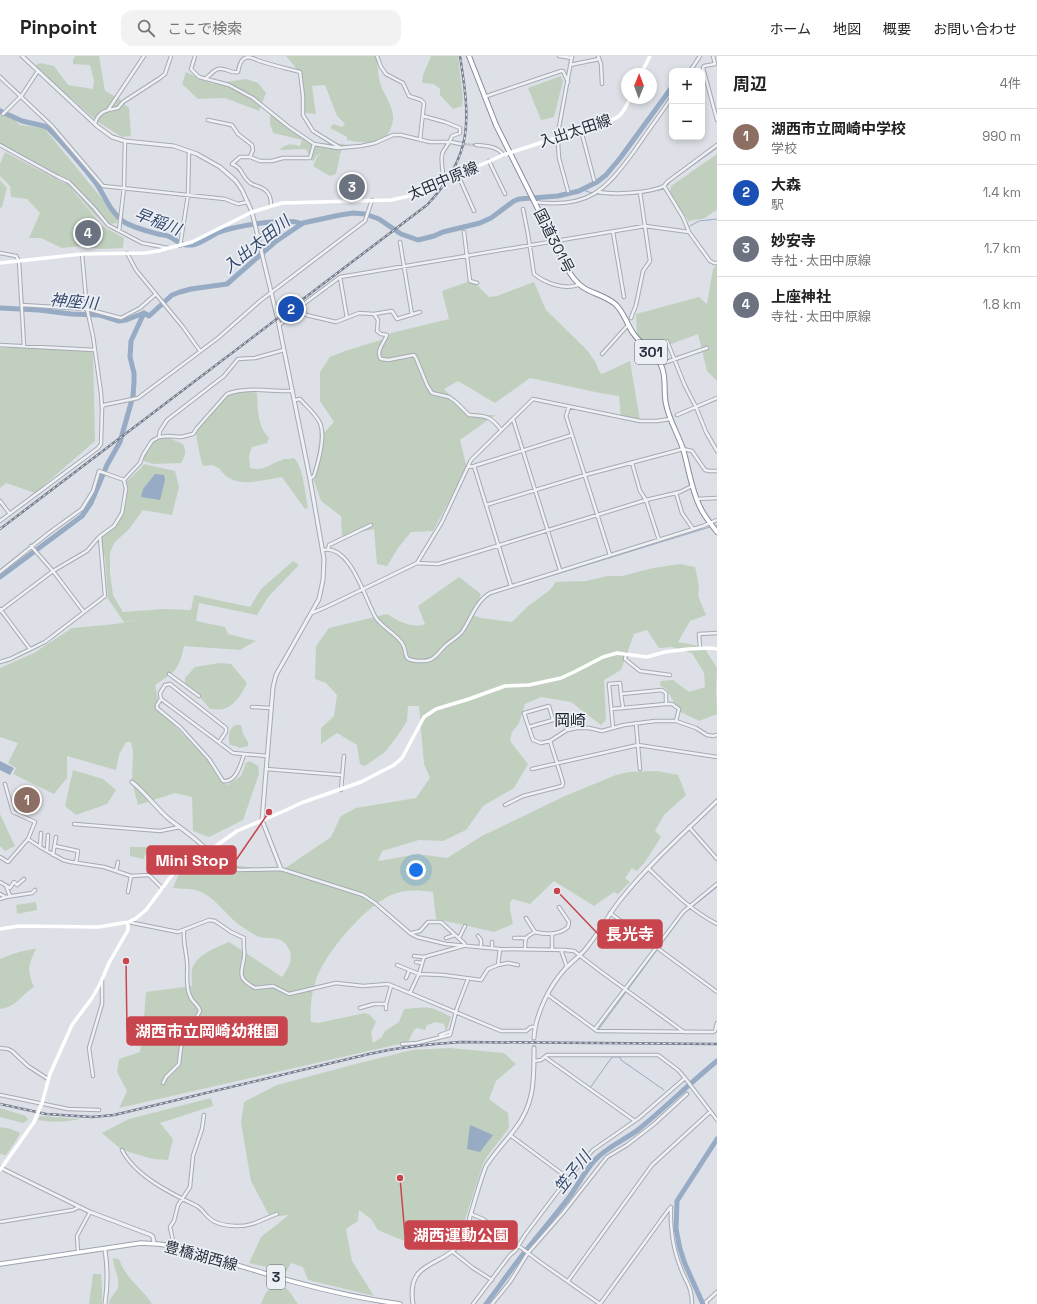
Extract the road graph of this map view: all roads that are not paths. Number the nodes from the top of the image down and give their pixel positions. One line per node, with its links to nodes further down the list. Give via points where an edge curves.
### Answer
1 (22, 56): 16 (street)
2 (144, 56): 25 (street)
3 (171, 56): 25 (street, via 165,74 118,108)
4 (195, 56): 18 (street, via 191,69)
5 (377, 56): 27 (street, via 386,74 403,83 409,96 424,103)
6 (469, 56): 22 (highway, 国道301号)
7 (559, 56): 11 (street)
8 (650, 56): 14 (main road)
9 (700, 56): 15 (street)
10 (713, 56): 29 (street, via 715,64 703,68)
11 (572, 57): 13 (street)
12 (599, 58): 13 (street); 20 (street)
13 (570, 65): 19 (street)
14 (644, 68)
15 (692, 68)
16 (38, 71): 21 (street); 30 (street)
17 (0, 77): 21 (street)
18 (205, 79): 36 (street, via 229,85 253,98); 41 (street, via 218,69 238,72 242,59 246,57 300,72 303,115 313,131)
19 (568, 82): 22 (street, via 561,71); 32 (street)
20 (602, 84)
21 (20, 96): 26 (street); 51 (street, via 63,138 103,186)
22 (484, 97): 43 (highway, 国道301号)
23 (669, 101): 53 (street, via 619,172)
24 (627, 104): 31 (main road, 入出太田線, via 618,117)
25 (107, 110): 30 (street, via 96,118)
26 (3, 114)
27 (423, 116): 33 (street); 35 (street, via 460,128 460,133 452,136)
28 (208, 120): 45 (street, via 232,125 252,146)
29 (717, 120)
30 (95, 124): 34 (street, via 112,137)
31 (581, 130): 32 (main road, 入出太田線); 48 (street)
32 (558, 136): 43 (main road, 入出太田線); 52 (street, via 559,158)
33 (420, 140): 35 (street); 41 (street, via 393,135 369,144)
34 (126, 141): 42 (street, via 174,146); 51 (street)
35 (451, 142): 37 (street); 49 (street, via 442,154 442,175)
36 (314, 144): 41 (street); 45 (street, via 310,158 260,161)
37 (461, 144)
38 (0, 145): 65 (street, via 67,180 108,225)
39 (476, 145): 44 (street, via 493,147)
40 (717, 145): 50 (street)
41 (339, 147)
42 (189, 151): 56 (street); 58 (street, via 220,167 236,181)
43 (510, 153): 44 (main road, 太田中原線); 59 (highway, 国道301号)
44 (503, 155): 46 (main road, 太田中原線)
45 (250, 157): 60 (street, via 240,157 232,164 237,166 252,184 268,192)
46 (489, 161): 47 (main road, 太田中原線); 55 (street)
47 (458, 175): 49 (main road, 太田中原線); 62 (street)
48 (594, 180)
49 (445, 181): 57 (main road, 太田中原線, via 414,195)
50 (664, 186): 54 (street); 68 (street)
51 (124, 188): 56 (street); 65 (street)
52 (568, 191)
53 (599, 192): 54 (street); 59 (street, via 569,203)
54 (640, 192): 64 (street)
55 (505, 194)
56 (188, 195): 58 (street, via 238,204); 72 (street)
57 (372, 200): 60 (main road, 太田中原線, via 290,202); 85 (street, via 364,221)
58 (248, 202): 63 (street)
59 (534, 202): 69 (highway, 国道301号)
60 (272, 206): 63 (main road, 太田中原線)
61 (523, 209): 71 (street)
62 (474, 211)
63 (252, 212): 72 (main road, 太田中原線, via 208,235); 85 (street)
64 (645, 226): 67 (street); 68 (street); 95 (street, via 650,261 643,271 636,304)
65 (119, 231): 73 (street, via 142,244)
66 (464, 232): 77 (street)
67 (613, 232): 69 (street); 87 (street)
68 (689, 232): 80 (street, via 710,261)
69 (554, 241): 71 (street); 84 (highway, 国道301号)
70 (400, 242): 81 (street)
71 (530, 245): 77 (street); 84 (street, via 534,274 556,285)
72 (180, 246): 73 (main road, 太田中原線)
73 (169, 248): 75 (main road, 太田中原線)
74 (0, 253): 78 (street, via 16,256)
75 (127, 253): 76 (main road, 太田中原線); 86 (street, via 136,270)
76 (82, 254): 78 (main road, 太田中原線); 90 (street)
77 (466, 255): 81 (street); 83 (street, via 470,281)
78 (19, 261): 79 (main road, 太田中原線); 88 (street)
79 (0, 263)
80 (717, 263)
81 (403, 266): 82 (street); 93 (street)
82 (340, 277): 89 (street); 94 (street)
83 (477, 283)
84 (578, 285): 97 (highway, 国道301号 / 301, via 616,305)
85 (271, 293): 96 (street); 104 (street)
86 (156, 294): 90 (street, via 140,308 121,318); 104 (street)
87 (624, 297)
88 (22, 305): 90 (street); 100 (street)
89 (301, 306): 94 (street, via 306,315 322,320 336,322); 96 (street)
90 (87, 309): 102 (street)
91 (420, 312): 93 (street)
92 (374, 314): 93 (street, via 388,311 397,319); 94 (street, via 359,313); 117 (street, via 378,320 377,331 387,335 379,352 381,359 414,355 432,393 449,397 469,415 492,419)
93 (412, 315)
94 (347, 318)
95 (630, 318)
96 (279, 325): 103 (street)
97 (628, 325): 105 (street); 107 (highway, 国道301号 / 301)
98 (667, 341): 106 (street)
99 (0, 345): 100 (street)
100 (24, 346): 102 (street)
101 (707, 348): 106 (street)
102 (95, 350): 111 (street)
103 (284, 350): 108 (street); 119 (street, via 255,358 238,359 224,376 167,420)
104 (200, 351): 111 (street, via 138,398)
105 (602, 354)
106 (674, 359): 107 (street); 113 (street)
107 (661, 364): 115 (highway, 301, via 664,375 664,398)
108 (293, 390): 110 (street); 119 (street, via 233,392 228,394 193,434)
109 (717, 398): 113 (street)
110 (295, 400): 128 (street); 128 (street, via 300,399 314,414 322,432 320,457 314,476)
111 (102, 407): 138 (street, via 101,444 98,448)
112 (569, 407): 115 (street, via 640,421); 116 (street, via 533,399); 118 (street, via 566,416)
113 (696, 407): 114 (street); 122 (street)
114 (677, 415)
115 (670, 418): 120 (highway, 301)
116 (513, 419): 117 (street); 121 (street)
117 (501, 430): 125 (street, via 478,452)
118 (572, 435): 121 (street); 127 (street)
119 (159, 437): 129 (street, via 152,441 140,463)
120 (683, 449): 123 (street); 126 (street, via 692,451 705,470); 130 (highway, 301)
121 (523, 450): 124 (street); 131 (street)
122 (717, 451)
123 (632, 463): 127 (street); 135 (street, via 640,491)
124 (474, 466): 125 (street); 137 (street)
125 (467, 467): 154 (street, via 442,522)
126 (717, 471)
127 (585, 475): 131 (street); 139 (street)
128 (310, 479): 152 (street)
129 (124, 480): 147 (street, via 126,489 122,513 114,526); 149 (street, via 99,471 82,509)
130 (692, 486): 132 (street); 134 (highway, 301)
131 (535, 490): 137 (street); 145 (street)
132 (676, 493): 135 (street); 144 (street, via 682,513)
133 (717, 498): 134 (street)
134 (696, 499): 142 (highway, 301)
135 (646, 500): 139 (street); 148 (street)
136 (0, 501): 138 (street)
137 (486, 505): 150 (street)
138 (10, 514): 141 (street)
139 (597, 516): 145 (street); 153 (street)
140 (717, 520): 142 (street)
141 (0, 521)
142 (710, 523): 144 (street); 146 (highway, 301)
143 (371, 525): 151 (street, via 329,545)
144 (693, 529): 148 (street)
145 (548, 531): 150 (street); 155 (street)
146 (717, 532)
147 (99, 537): 156 (street, via 87,551); 161 (street, via 105,596)
148 (659, 540): 153 (street)
149 (31, 546): 156 (street); 157 (street)
150 (499, 546): 154 (street, via 438,564); 158 (street)
151 (328, 549): 152 (street); 159 (street, via 340,554)
152 (323, 550): 162 (street, via 323,580 319,599)
153 (610, 555): 155 (street)
154 (417, 563): 159 (street)
155 (560, 570): 158 (street)
156 (53, 571): 160 (street); 161 (street)
157 (0, 572)
158 (511, 586): 159 (street, via 485,596 461,633 436,657 426,661 406,657 402,643 377,619)
159 (363, 589): 162 (street)
160 (0, 610): 165 (street)
161 (84, 612): 165 (street, via 45,642)
162 (312, 613): 176 (street, via 276,675)
163 (717, 633): 164 (street, via 699,634)
164 (700, 648): 166 (main road); 167 (main road, via 647,656)
165 (30, 649): 168 (street)
166 (717, 649)
167 (626, 654): 170 (street, via 626,659 640,671); 200 (main road, via 617,653 603,657 561,678 529,685 505,686 431,711 424,716 402,758 376,776)
168 (0, 662)
169 (169, 674): 172 (street)
170 (670, 675)
171 (622, 694): 174 (street, via 662,690 666,693); 177 (street); 178 (street, via 620,683 609,684)
172 (199, 696)
173 (161, 699): 187 (street); 187 (street, via 160,693 165,685 170,684 226,728); 189 (street, via 157,708 180,727 209,760 223,781 236,775)
174 (666, 704): 177 (street); 180 (street, via 672,704 679,709)
175 (252, 707): 176 (street)
176 (270, 708): 190 (street)
177 (623, 708): 178 (street)
178 (612, 709): 183 (street)
179 (553, 720): 182 (street); 182 (street, via 549,706 524,713); 184 (street, via 563,718)
180 (676, 721): 181 (street); 185 (street, via 707,735)
181 (636, 723): 183 (street); 188 (street)
182 (529, 727): 186 (street, via 533,740 541,743)
183 (613, 728): 184 (street, via 602,731 589,728)
184 (567, 730): 186 (street)
185 (717, 735)
186 (550, 741): 193 (street)
187 (219, 742): 189 (street, via 233,753)
188 (638, 745): 192 (street); 193 (street); 196 (street)
189 (244, 754): 190 (street)
190 (267, 756): 194 (street)
191 (344, 756): 197 (street)
192 (717, 757)
193 (557, 763): 195 (street); 202 (street, via 562,786 523,796)
194 (266, 769): 197 (street); 203 (street)
195 (532, 769)
196 (640, 769)
197 (342, 775): 200 (street)
198 (132, 782): 205 (street, via 163,814)
199 (5, 784): 210 (street, via 13,812 35,822)
200 (341, 790): 203 (main road, via 301,803)
201 (717, 801): 206 (street)
202 (505, 805)
203 (262, 820): 214 (main road, via 237,831); 222 (street)
204 (74, 824): 205 (street, via 160,830)
205 (180, 827): 214 (street)
206 (689, 827): 218 (street); 221 (street)
207 (41, 833): 212 (street)
208 (48, 835): 213 (street)
209 (56, 837): 211 (street)
210 (28, 839): 212 (street); 216 (street, via 8,862)
211 (55, 846): 215 (street); 220 (street, via 78,851)
212 (40, 847): 213 (street)
213 (47, 851): 215 (street)
214 (208, 851): 217 (main road)
215 (53, 855): 220 (street)
216 (0, 857)
217 (196, 859): 222 (street, via 239,870); 230 (main road, via 182,866)
218 (717, 859)
219 (118, 862): 223 (street)
220 (76, 863): 223 (street)
221 (648, 868): 239 (street); 240 (street)
222 (281, 869): 248 (street, via 369,898)
223 (116, 870): 224 (street)
224 (131, 876): 230 (street, via 149,875); 233 (street)
225 (24, 879): 229 (street, via 17,885 14,882)
226 (0, 882): 228 (street)
227 (717, 884): 239 (street)
228 (6, 885): 229 (street); 232 (street)
229 (10, 888): 232 (street)
230 (162, 888): 242 (main road, via 146,910)
231 (35, 890): 235 (street, via 32,893)
232 (7, 891): 235 (street)
233 (128, 892)
234 (0, 894): 236 (street)
235 (10, 896): 236 (street)
236 (6, 897): 237 (street)
237 (0, 899)
238 (559, 907): 249 (street, via 569,923 565,930)
239 (689, 907): 243 (street); 258 (street)
240 (610, 913): 258 (street); 266 (street)
241 (526, 918): 247 (street)
242 (128, 922): 245 (main road, via 99,927 25,926); 246 (street, via 167,931); 277 (main road, via 128,930)
243 (717, 924)
244 (465, 926): 253 (street)
245 (0, 929)
246 (184, 931): 279 (street, via 209,920 216,921 244,938 244,957 240,972 246,982 255,988 273,986 289,994 342,982 363,986); 303 (street, via 188,991 200,1011 181,1047 179,1064)
247 (535, 932): 249 (street); 255 (street)
248 (411, 934): 250 (street, via 420,931 428,922 436,921 444,924); 257 (street, via 439,943)
249 (552, 934): 263 (street)
250 (455, 935): 252 (street); 253 (street)
251 (478, 936): 259 (street)
252 (446, 938)
253 (459, 938): 257 (street)
254 (514, 938): 255 (street)
255 (526, 938): 262 (street)
256 (492, 942): 260 (street)
257 (465, 945): 259 (street); 267 (street)
258 (656, 946): 280 (street); 281 (street)
259 (480, 947): 260 (street)
260 (492, 948): 261 (street)
261 (500, 949): 262 (street); 271 (street)
262 (525, 949): 263 (street)
263 (552, 950): 264 (street)
264 (561, 950): 266 (street, via 574,951); 273 (street)
265 (414, 956): 267 (street)
266 (580, 956): 273 (street); 280 (street)
267 (424, 957): 269 (street)
268 (416, 962): 269 (street)
269 (422, 963): 275 (street)
270 (397, 965): 274 (street)
271 (498, 965): 272 (street); 278 (street, via 488,969 481,980)
272 (518, 965)
273 (567, 967): 283 (street)
274 (409, 971): 275 (street); 276 (street)
275 (418, 974): 278 (street); 282 (street)
276 (406, 978)
277 (102, 979): 300 (street, via 102,1004 89,1048); 302 (main road, via 92,998 72,1025)
278 (468, 979): 287 (street)
279 (392, 986): 282 (street); 284 (street)
280 (625, 989): 290 (street); 292 (street)
281 (717, 992)
282 (410, 994): 287 (street)
283 (548, 995): 289 (street); 290 (street)
284 (386, 1004): 285 (street); 286 (street)
285 (360, 1008)
286 (386, 1009)
287 (456, 1012): 289 (street, via 501,1031 526,1031); 291 (street)
288 (717, 1022): 292 (street, via 713,1032)
289 (534, 1027): 294 (street)
290 (595, 1029): 292 (street)
291 (451, 1031): 293 (street); 295 (street, via 450,1036)
292 (684, 1032)
293 (440, 1034)
294 (534, 1038)
295 (402, 1044)
296 (0, 1048): 302 (street, via 12,1051 28,1066)
297 (534, 1048): 299 (street)
298 (545, 1056): 299 (street); 301 (street, via 658,1055); 311 (street)
299 (534, 1062): 312 (street, via 534,1082 529,1104)
300 (93, 1076)
301 (685, 1078): 308 (street); 311 (street)
302 (48, 1079): 306 (main road)
303 (163, 1083)
304 (688, 1094): 328 (street, via 653,1125 607,1157 563,1214)
305 (0, 1095): 306 (street)
306 (42, 1103): 307 (street, via 68,1109); 314 (main road, bridge, via 34,1122)
307 (100, 1110)
308 (710, 1112): 310 (street); 331 (street, via 652,1165)
309 (204, 1115): 316 (street, via 193,1156 190,1187)
310 (717, 1120)
311 (635, 1121): 315 (street, via 596,1146)
312 (510, 1135): 315 (street); 320 (street, via 486,1166)
313 (122, 1150): 316 (street, via 129,1161 145,1175)
314 (0, 1168): 317 (street)
315 (568, 1178): 324 (street, via 525,1235)
316 (182, 1198): 319 (street, via 198,1206 211,1220 231,1226 253,1224); 323 (street, via 170,1228)
317 (79, 1207): 318 (street); 321 (street)
318 (90, 1212): 322 (street, via 151,1235); 327 (street, via 77,1236)
319 (277, 1214)
320 (471, 1214): 324 (street, via 483,1219); 326 (street, via 464,1239)
321 (0, 1222)
322 (154, 1243): 323 (main road, 豊橋湖西線 / 3); 325 (main road, 豊橋湖西線 / 3)
323 (174, 1245): 333 (main road, 豊橋湖西線 / 3, via 271,1276)
324 (519, 1247): 328 (street); 330 (street)
325 (105, 1250): 327 (main road, 豊橋湖西線 / 3); 334 (street, via 108,1285)
326 (453, 1252): 330 (street); 336 (street, via 418,1273 412,1290)
327 (78, 1253): 329 (main road, 豊橋湖西線 / 3)
328 (528, 1253): 331 (street); 338 (street, via 510,1282)
329 (0, 1264)
330 (492, 1280): 337 (street)
331 (568, 1281): 339 (street)
332 (717, 1292): 341 (street, via 706,1302)
333 (372, 1302): 335 (main road, 豊橋湖西線 / 3)
334 (105, 1304)
335 (400, 1304)
336 (413, 1304)
337 (473, 1304)
338 (492, 1304)
339 (600, 1304): 340 (street, via 671,1207 670,1220 676,1252 692,1292)
340 (692, 1304)
341 (707, 1304)

